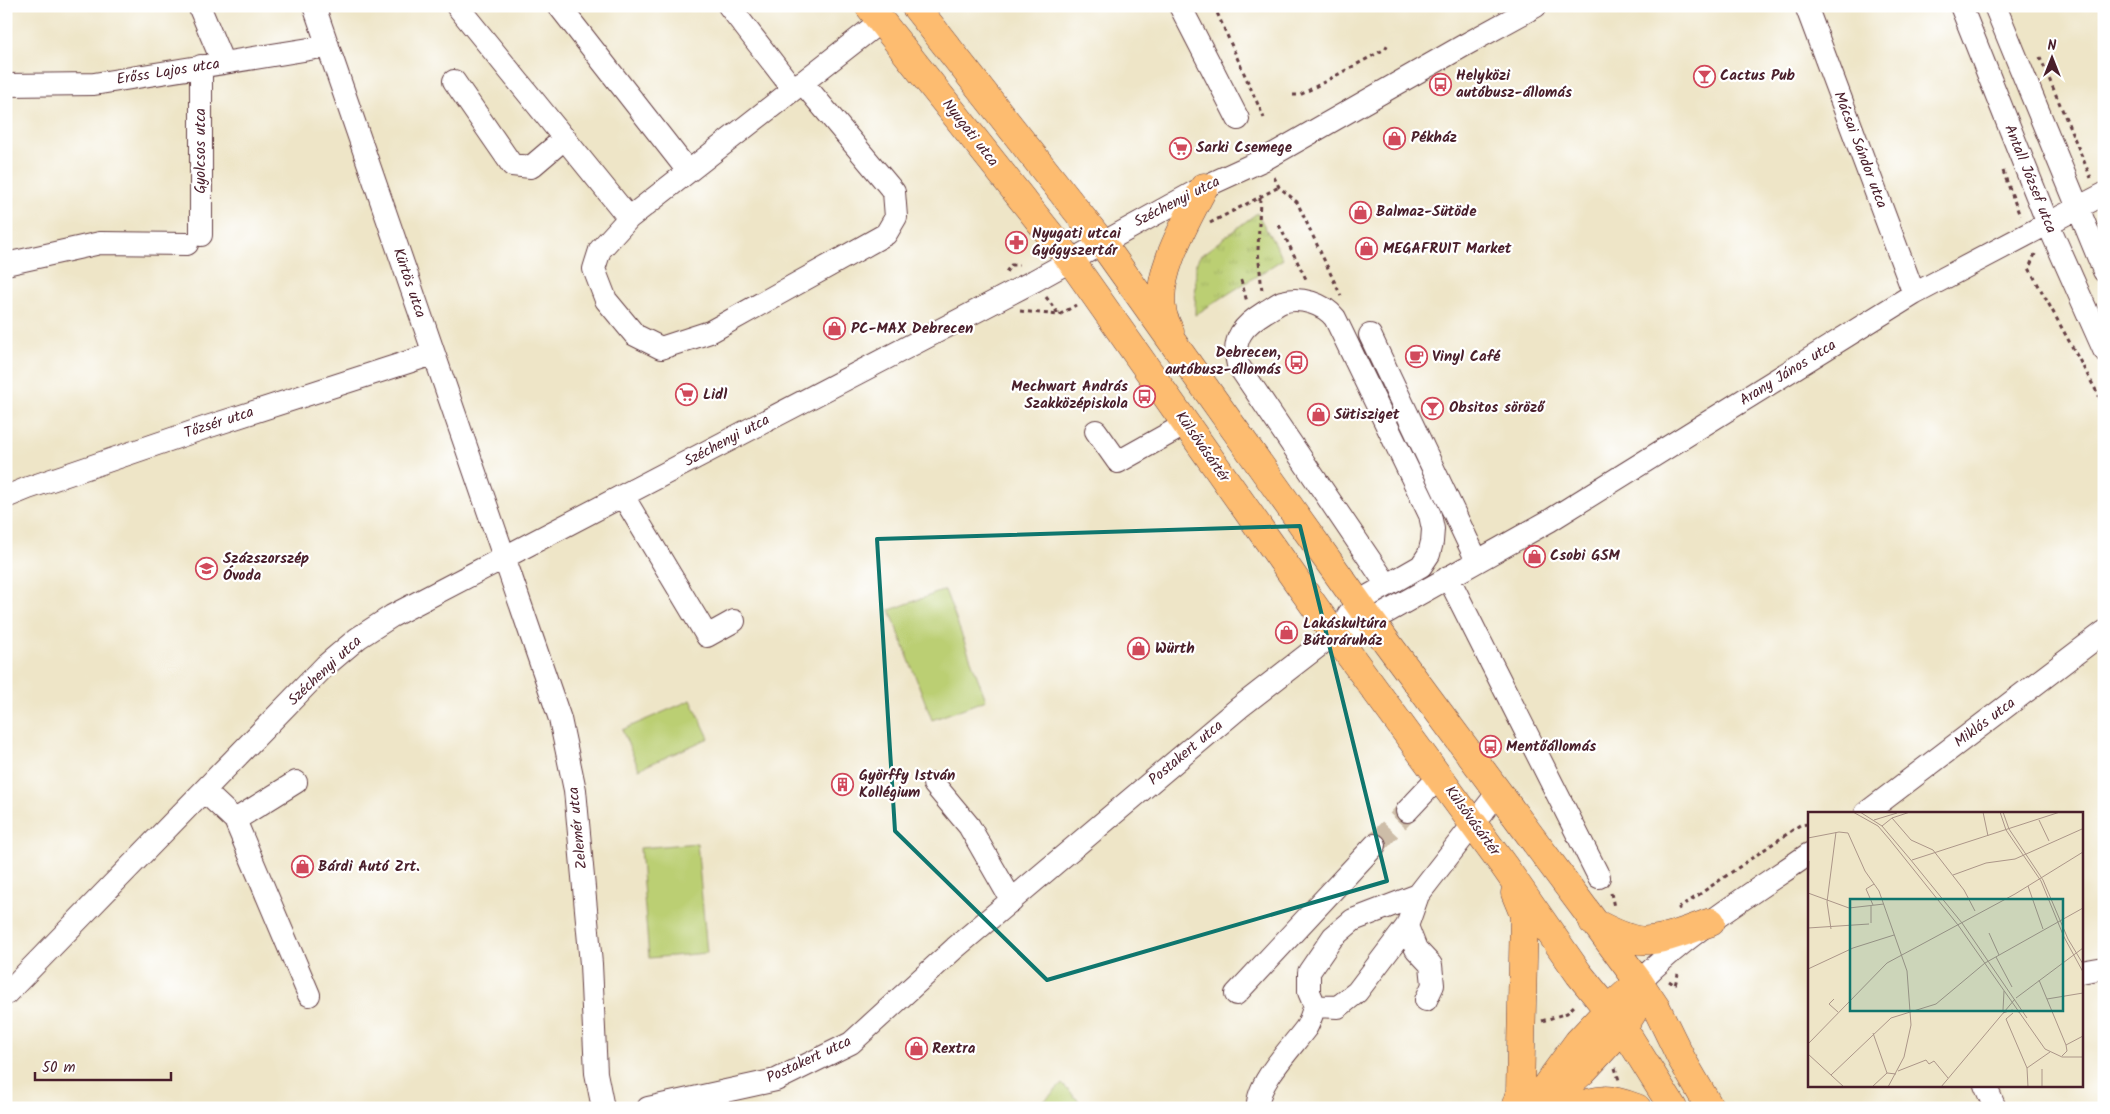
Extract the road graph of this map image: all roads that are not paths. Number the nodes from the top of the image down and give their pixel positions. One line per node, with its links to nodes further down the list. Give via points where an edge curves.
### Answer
1 (199, 6): 14 (street)
2 (314, 6): 13 (street, Kürtös utca)
3 (457, 6): 20 (street)
4 (559, 6): 21 (street)
5 (729, 6): 18 (street)
6 (915, 6): 27 (main road)
7 (1180, 6): 19 (street)
8 (1536, 6): 22 (street, Széchenyi utca, via 1265,159)
9 (1806, 6): 31 (street, Mácsai Sándor utca)
10 (1961, 6): 26 (street, Antall József utca)
11 (1995, 6): 24 (street)
12 (875, 14): 18 (street); 28 (main road, Nyugati utca)
13 (328, 46): 14 (street, Erőss Lajos utca); 35 (street, Kürtös utca)
14 (223, 63): 15 (street, Erőss Lajos utca)
15 (201, 66): 17 (street, Erőss Lajos utca, via 94,84); 29 (street, Gyolcsos utca, via 194,240 100,243)
16 (454, 81): 20 (street, via 512,164 532,167)
17 (6, 85)
18 (798, 85): 21 (street); 25 (street, via 894,192 896,217 886,234 710,332 661,348 635,335 629,328 606,300 594,268 600,250)
19 (1238, 119)
20 (564, 138): 25 (street)
21 (688, 171): 25 (street)
22 (1204, 187): 27 (street, Széchenyi utca); 34 (main road, via 1163,280 1162,313)
23 (2098, 188): 24 (street, Arany János utca)
24 (2078, 208): 26 (street, Arany János utca); 30 (street)
25 (629, 218)
26 (2048, 224): 31 (street, Arany János utca); 33 (street, Antall József utca)
27 (1102, 243): 28 (street, Széchenyi utca); 34 (main road)
28 (1071, 261): 36 (main road, Külsővásártér); 38 (street, Széchenyi utca)
29 (6, 264)
30 (2104, 271)
31 (1914, 294): 41 (street, Arany János utca, via 1549,521)
32 (1370, 335): 41 (street)
33 (2104, 350)
34 (1179, 351): 44 (main road)
35 (433, 354): 39 (street, Tőzsér utca, via 207,427); 40 (street, Kürtös utca)
36 (1186, 424): 37 (street, via 1118,462); 47 (main road, Külsővásártér)
37 (1096, 430)
38 (623, 496): 40 (street, Széchenyi utca); 45 (street, via 706,636)
39 (6, 498)
40 (503, 559): 51 (street, Széchenyi utca, via 392,616 358,638 325,666); 77 (street, Zelemér utca, via 560,719 575,790 591,964 596,1073)
41 (1477, 561): 43 (street)
42 (1389, 577): 42 (street, via 1421,566 1429,554 1430,514 1335,318 1330,311 1317,305 1299,300 1282,302 1242,329 1235,354 1238,365); 44 (street)
43 (1448, 577): 44 (street); 60 (street)
44 (1364, 612): 47 (street, Postakert utca); 52 (main road)
45 (734, 621)
46 (2104, 632): 53 (street, Miklós utca)
47 (1334, 634): 48 (main road, Külsővásártér); 62 (street, Postakert utca, via 1240,707)
48 (1439, 777): 54 (street); 56 (main road, Külsővásártér)
49 (296, 782): 55 (street)
50 (934, 784): 62 (street, via 969,826)
51 (204, 790): 55 (street); 69 (street, Széchenyi utca)
52 (1499, 791): 56 (street); 63 (main road)
53 (1871, 811)
54 (1407, 812)
55 (235, 820): 71 (street)
56 (1473, 823): 59 (main road, Külsővásártér); 61 (street)
57 (1375, 844): 70 (street)
58 (1808, 855): 64 (street)
59 (1504, 866): 74 (main road, Külsővásártér, via 1579,974); 80 (main road, via 1524,915 1520,1092)
60 (1599, 877)
61 (1418, 895): 65 (street); 73 (street, via 1353,920 1333,937 1309,972 1309,992)
62 (1012, 901): 78 (street, Postakert utca, via 955,948 851,1044 776,1080)
63 (1593, 922): 64 (main road, via 1638,940 1663,937); 68 (main road)
64 (1711, 922): 68 (street)
65 (1408, 926): 72 (street, via 1416,948 1431,965 1433,985); 73 (street, via 1357,992 1338,1007)
66 (2104, 968): 67 (street)
67 (2082, 972)
68 (1639, 982): 74 (main road, via 1637,1006); 75 (main road, via 1657,1009)
69 (6, 994)
70 (1236, 994)
71 (309, 995)
72 (1426, 1000)
73 (1315, 1006): 79 (street, via 1308,1026 1279,1061 1257,1099)
74 (1615, 1019): 75 (main road, via 1650,1034); 81 (main road, via 1578,1042); 82 (main road, via 1582,1072); 85 (main road, Külsővásártér)
75 (1681, 1058): 86 (main road)
76 (1985, 1086): 87 (street)
77 (603, 1108)
78 (648, 1108)
79 (1258, 1108)
80 (1515, 1108)
81 (1530, 1108)
82 (1543, 1108)
83 (1572, 1108): 84 (main road, via 1600,1099 1616,1100)
84 (1637, 1108)
85 (1673, 1108)
86 (1710, 1108)
87 (1995, 1108)

